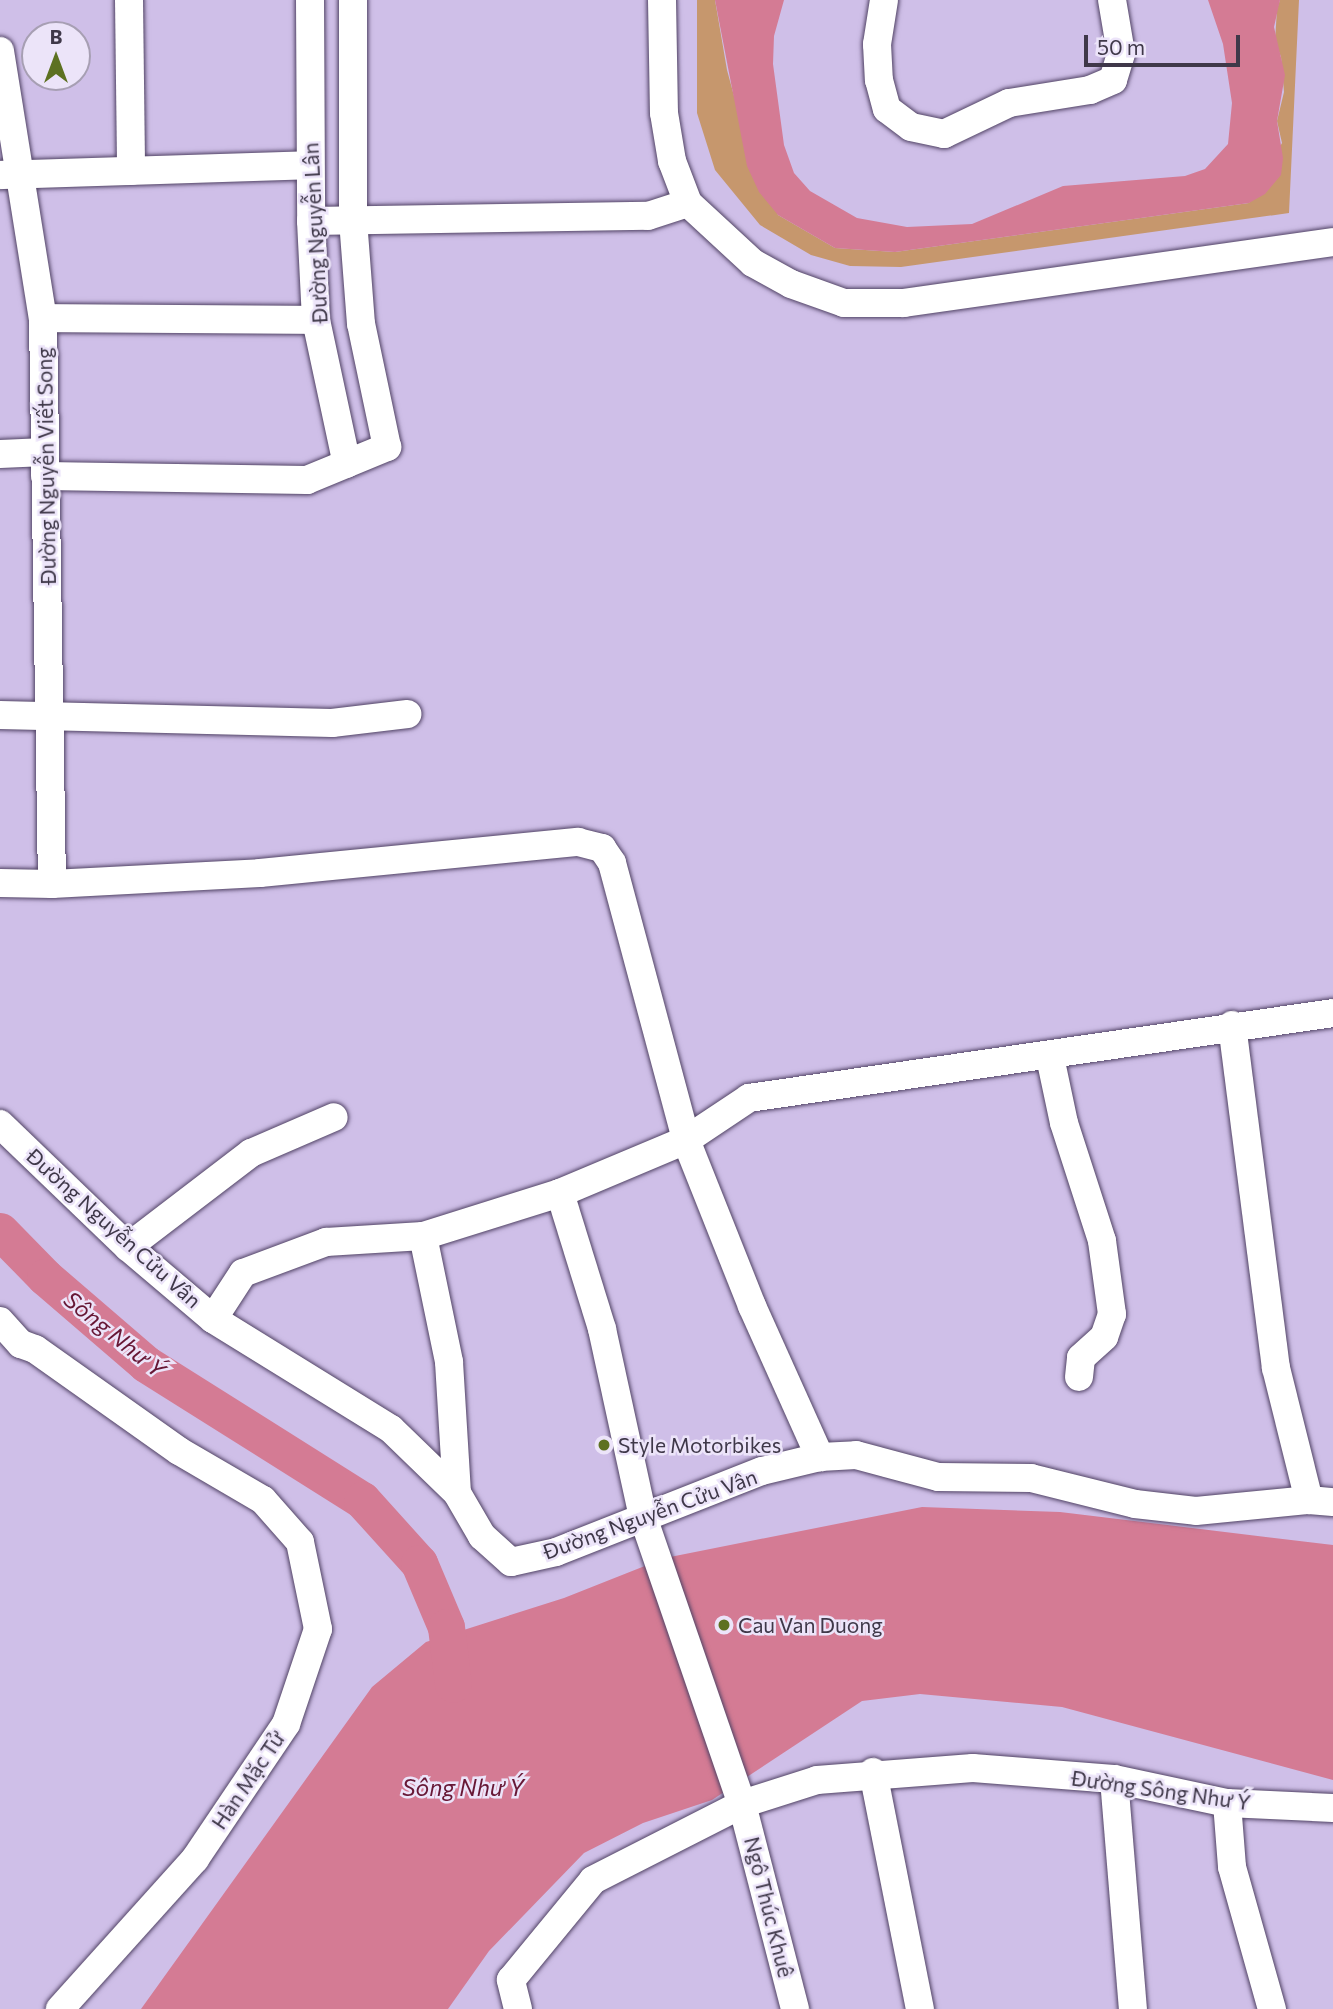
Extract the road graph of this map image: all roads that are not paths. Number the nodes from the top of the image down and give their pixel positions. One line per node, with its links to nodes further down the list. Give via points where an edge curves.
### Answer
1 (128, 0): 9 (street)
2 (310, 0): 8 (street, Đường Nguyễn Lân)
3 (353, 0): 12 (street, Đường Nguyễn Lân)
4 (662, 0): 11 (street, via 664,113 672,161)
5 (884, 0): 6 (street, via 877,44 887,109 911,127 944,134 1010,103 1090,90 1113,80 1121,53)
6 (1112, 0)
7 (0, 51): 10 (street, Đường Nguyễn Viết Song)
8 (310, 164): 9 (street); 13 (street, Đường Nguyễn Lân)
9 (131, 171): 10 (street)
10 (11, 174): 15 (street, Đường Nguyễn Viết Song)
11 (688, 203): 12 (street, via 648,216); 14 (street, via 753,263 790,284 844,303 904,303)
12 (353, 220): 13 (street); 19 (street, Đường Nguyễn Lân, via 360,324 387,447)
13 (311, 221): 16 (street, Đường Nguyễn Lân)
14 (1333, 242)
15 (43, 318): 16 (street); 18 (street, Đường Nguyễn Viết Song)
16 (316, 320): 19 (street, Đường Nguyễn Lân)
17 (0, 454): 18 (street)
18 (45, 464): 19 (street, via 307,480); 20 (street, Đường Nguyễn Viết Song)
19 (347, 464)
20 (51, 714): 21 (street, via 332,723); 22 (street); 24 (street, Đường Nguyễn Viết Song)
21 (407, 714)
22 (0, 715)
23 (0, 883): 24 (street)
24 (51, 884): 30 (street, via 260,873 501,847 590,844 602,848 612,863)
25 (1333, 1013): 26 (street)
26 (1232, 1025): 27 (street); 40 (street, via 1276,1368)
27 (1050, 1058): 30 (street, via 750,1098); 37 (street, via 1102,1241 1112,1314 1104,1337 1081,1358)
28 (334, 1117): 33 (street, via 251,1153)
29 (0, 1124): 33 (street, Đường Nguyễn Cửu Vân)
30 (686, 1140): 31 (street); 38 (street, via 752,1306)
31 (560, 1193): 32 (street); 41 (street, Ngô Thúc Khuê, via 602,1329)
32 (423, 1236): 34 (street, via 326,1242 243,1273); 39 (street, via 449,1362)
33 (128, 1247): 34 (street, Đường Nguyễn Cửu Vân)
34 (213, 1319): 39 (street, Đường Nguyễn Cửu Vân, via 391,1429)
35 (0, 1321): 36 (street, Hàn Mặc Tử)
36 (11, 1352): 47 (street, Hàn Mặc Tử, via 35,1349 179,1451 262,1500 300,1542 318,1629 286,1724 195,1859)
37 (1079, 1377)
38 (820, 1457): 40 (street, Đường Nguyễn Cửu Vân, via 856,1455 938,1477 1031,1478 1135,1504 1196,1511); 41 (street, Đường Nguyễn Cửu Vân, via 762,1471)
39 (457, 1493): 41 (street, Đường Nguyễn Cửu Vân, via 482,1536 511,1562 556,1552)
40 (1321, 1501)
41 (643, 1517): 44 (street, Ngô Thúc Khuê)
42 (873, 1772): 43 (street, Đường Sông Như Ý, via 973,1768); 44 (street, Đường Sông Như Ý); 50 (street)
43 (1114, 1779): 45 (street, Đường Sông Như Ý); 51 (street)
44 (740, 1797): 48 (street, Đường Sông Như Ý, via 593,1880 511,1980); 49 (street, Ngô Thúc Khuê)
45 (1227, 1803): 46 (street, Đường Sông Như Ý); 52 (street, via 1232,1867)
46 (1333, 1808)
47 (60, 2009)
48 (518, 2009)
49 (795, 2009)
50 (920, 2009)
51 (1133, 2009)
52 (1272, 2009)

